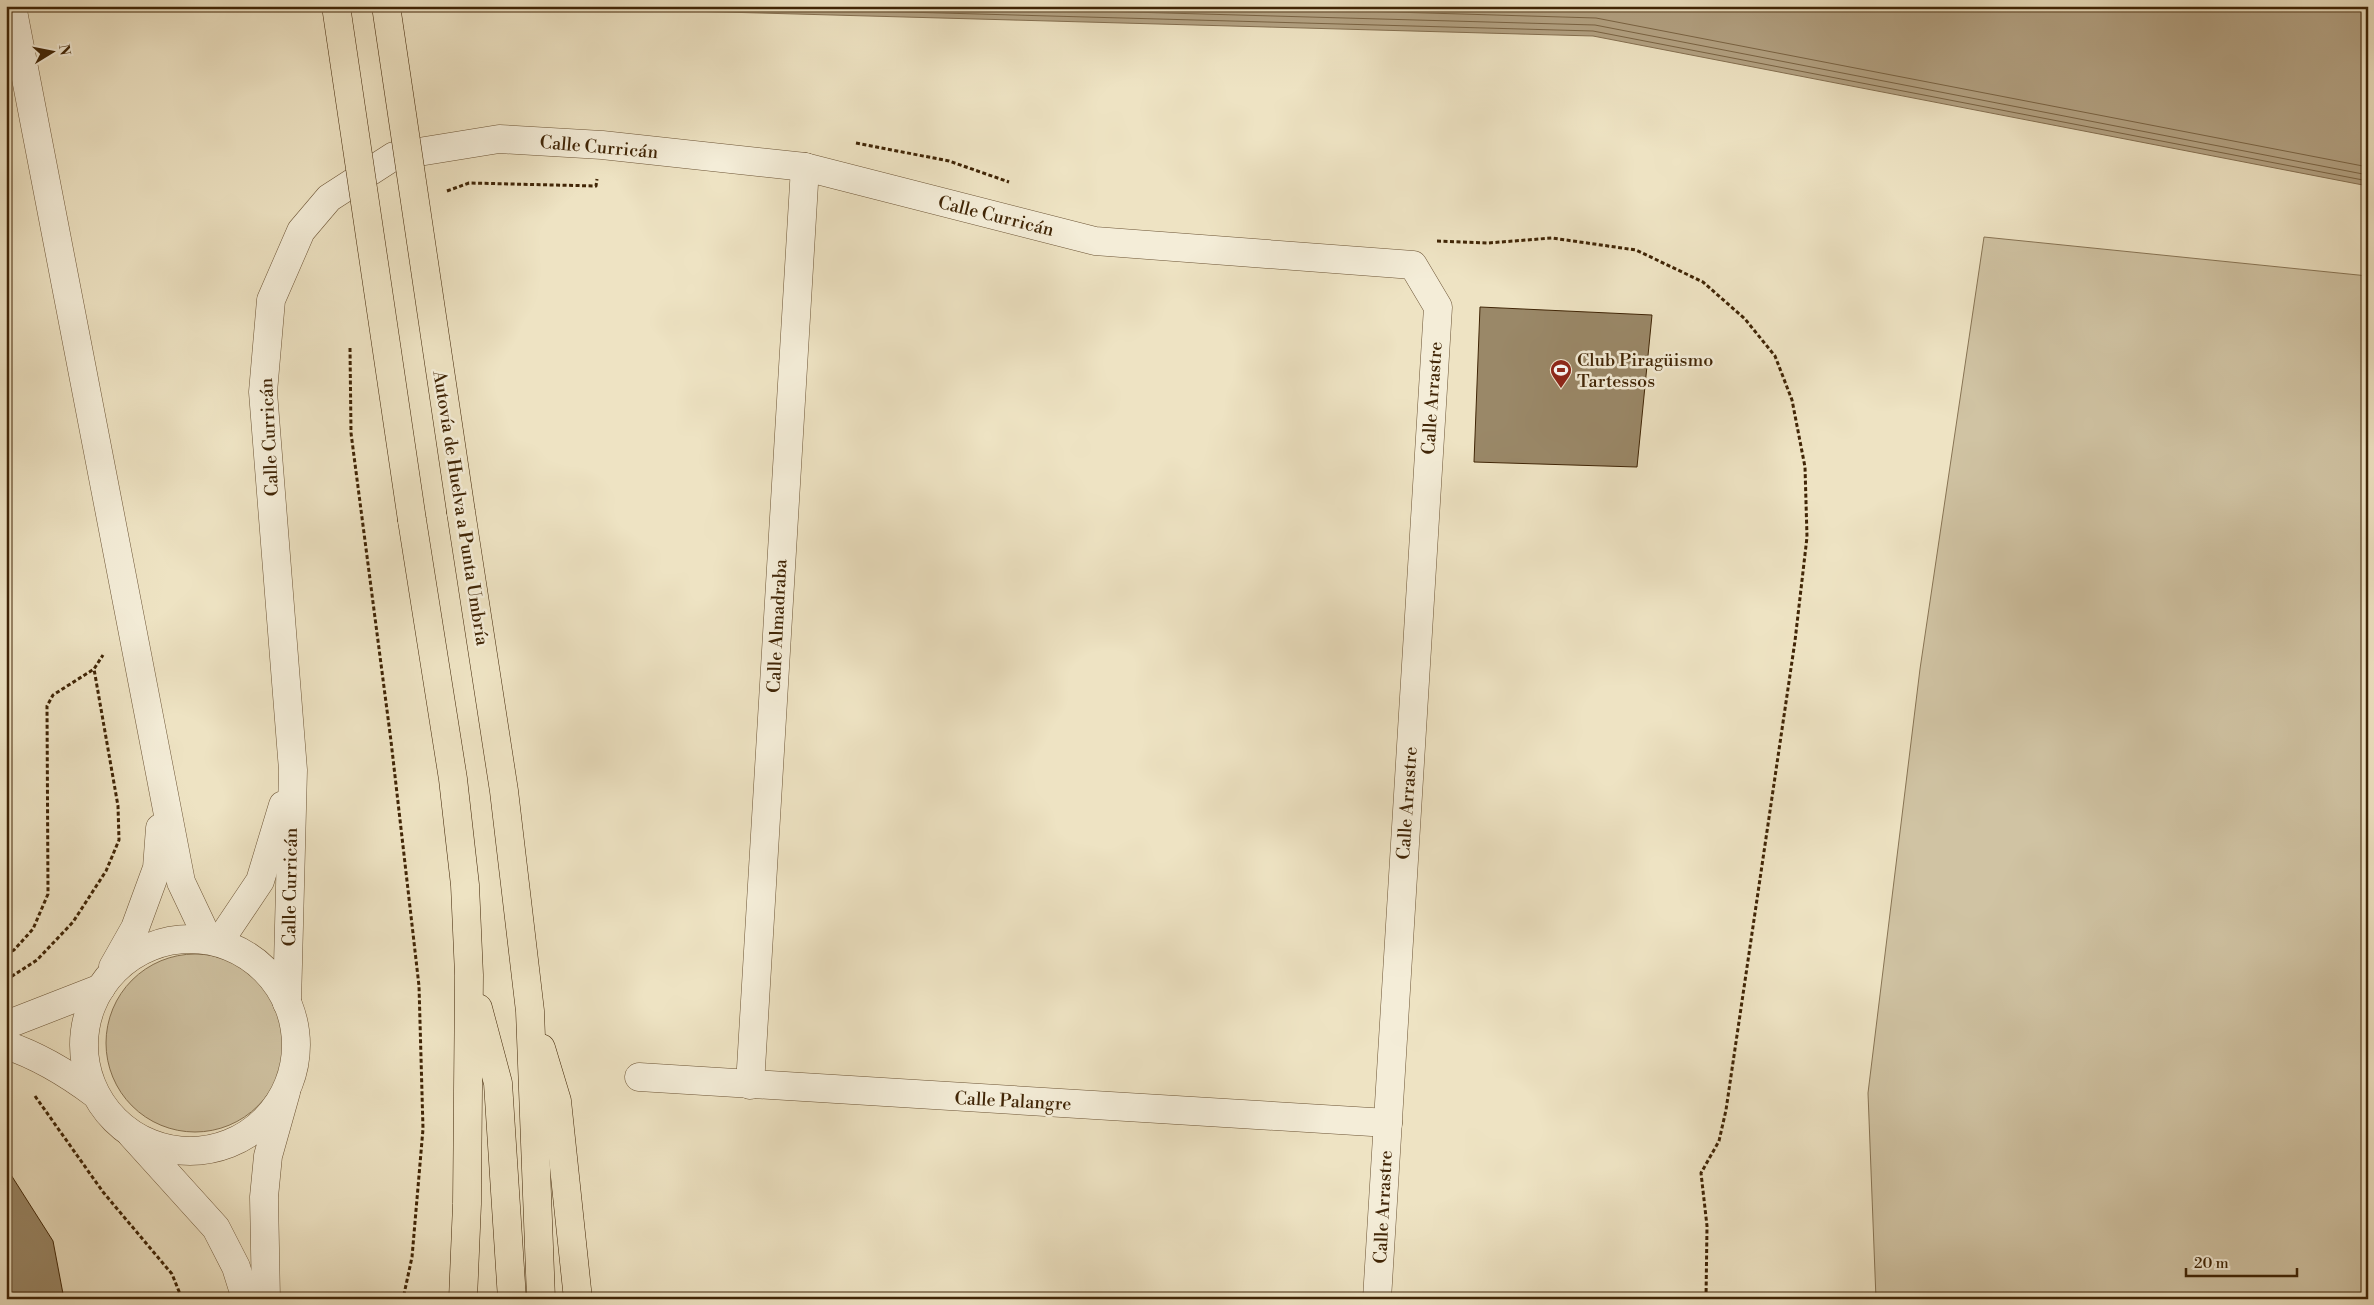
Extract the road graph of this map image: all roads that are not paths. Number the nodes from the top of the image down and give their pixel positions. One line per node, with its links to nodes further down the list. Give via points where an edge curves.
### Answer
1 (12, 6): 7 (street)
2 (336, 6): 9 (highway, bridge, via 454,779 465,886)
3 (386, 6): 12 (highway, Autovía de Huelva a Punta Umbría, bridge, via 504,791)
4 (805, 167): 5 (street, Calle Curricán, via 1095,241 1413,265); 6 (street, Calle Curricán, via 499,139 394,156 329,198 300,230 271,300 264,392); 16 (street, Calle Almadraba)
5 (1438, 307): 19 (street, Calle Arrastre)
6 (293, 770): 8 (street, Calle Curricán, via 260,881); 11 (street, Calle Curricán)
7 (162, 784): 8 (street, via 181,882); 10 (street, via 157,868 135,928)
8 (213, 941): 10 (street, via 180,938 153,945 128,958); 11 (street, via 248,955 272,977)
9 (469, 975): 23 (highway); 24 (highway, via 498,1083)
10 (104, 983): 13 (street); 18 (street, via 91,1007 84,1034 85,1064)
11 (288, 1003): 17 (street, via 296,1033 295,1063)
12 (530, 1011): 25 (highway); 26 (highway, via 557,1102)
13 (6, 1025)
14 (6, 1045): 18 (street, via 48,1063)
15 (639, 1077): 16 (street, Calle Palangre)
16 (750, 1084): 19 (street, Calle Palangre)
17 (286, 1092): 20 (street, via 265,1122 235,1142 200,1152 164,1149); 22 (street, via 267,1164 264,1197)
18 (95, 1094): 20 (street, via 110,1116)
19 (1388, 1123): 27 (street, Calle Arrastre)
20 (131, 1134): 21 (street, via 216,1228 236,1267)
21 (246, 1299)
22 (266, 1299)
23 (463, 1299)
24 (512, 1299)
25 (541, 1299)
26 (578, 1299)
27 (1377, 1299)

